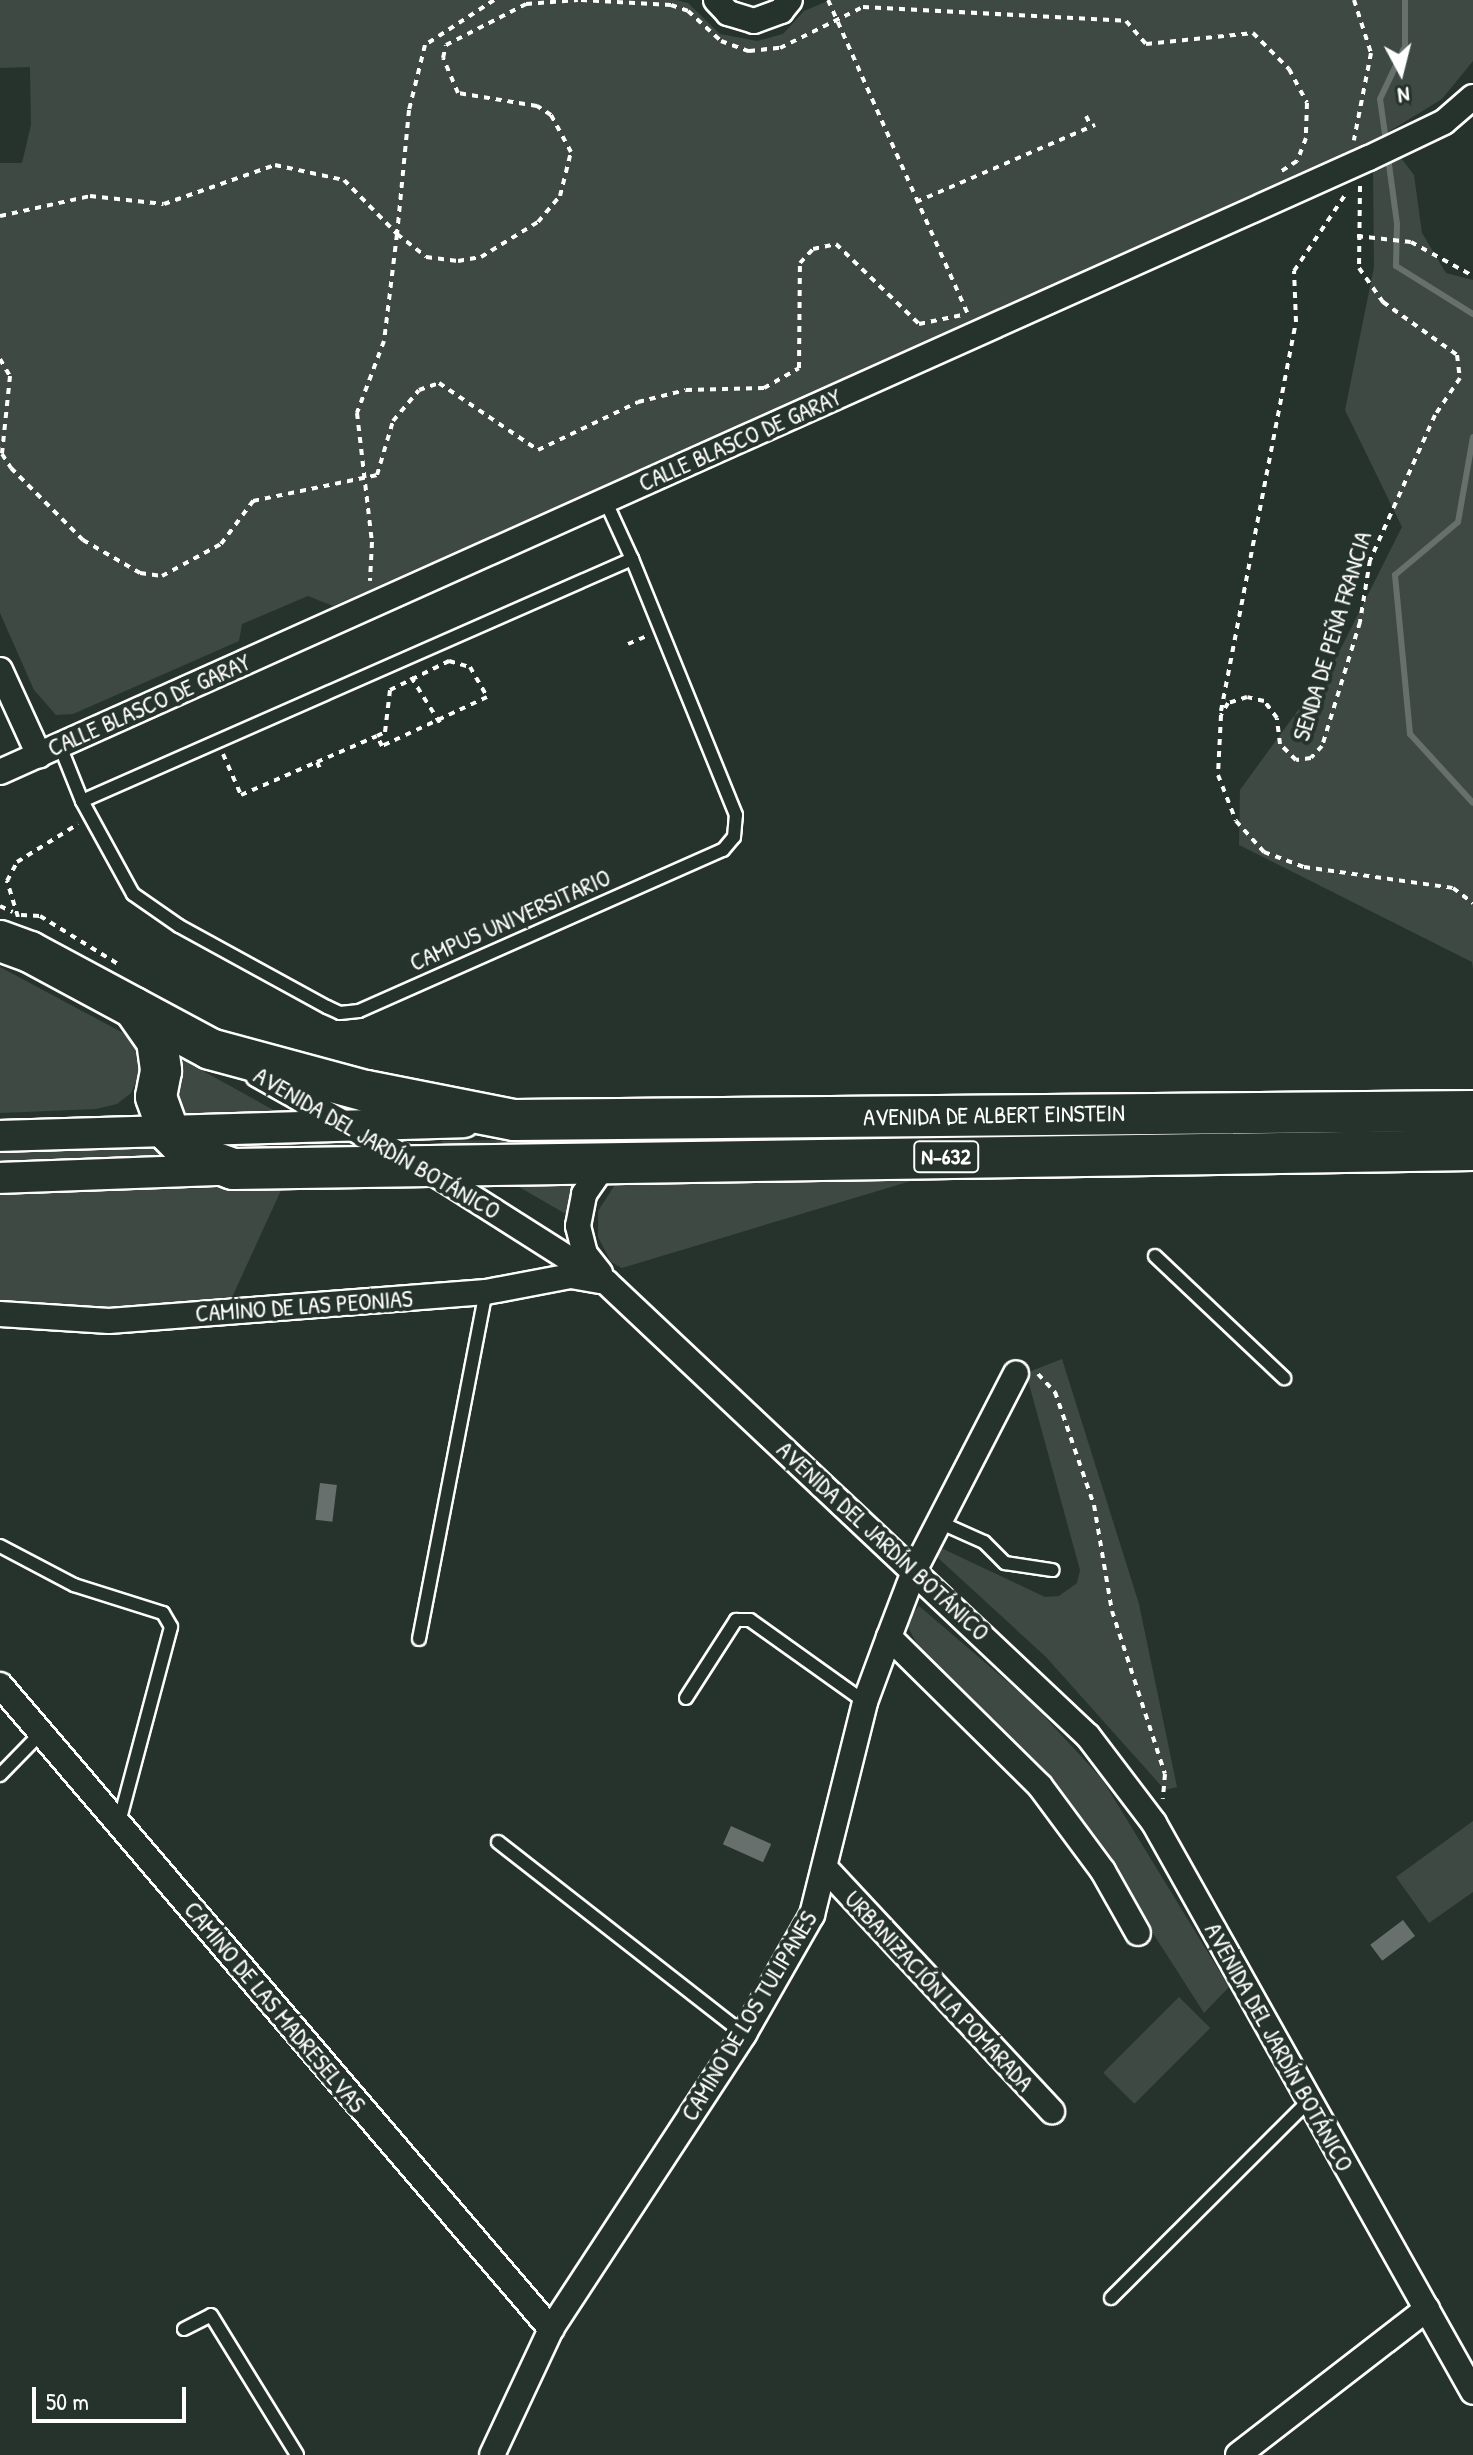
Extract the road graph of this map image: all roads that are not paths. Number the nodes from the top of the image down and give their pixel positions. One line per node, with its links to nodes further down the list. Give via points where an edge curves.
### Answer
1 (716, 0): 2 (street, via 728,13 754,21 781,11)
2 (790, 0)
3 (1472, 100): 4 (street, CALLE BLASCO DE GARAY, via 1414,137 972,323)
4 (605, 500): 5 (lane, CAMPUS UNIVERSITARIO); 7 (street, CALLE BLASCO DE GARAY)
5 (632, 559): 9 (lane); 9 (lane, CAMPUS UNIVERSITARIO, via 736,815 734,837 723,850 359,1011 340,1013 179,926 133,894)
6 (0, 670): 7 (street)
7 (49, 750): 8 (street, CALLE BLASCO DE GARAY); 9 (lane, CAMPUS UNIVERSITARIO)
8 (0, 772)
9 (82, 801)
10 (10, 940): 11 (highway, AVENIDA DEL JARDÍN BOTÁNICO / N-632)
11 (132, 1006): 12 (highway, AVENIDA DEL JARDÍN BOTÁNICO / N-632); 14 (highway, N-632, via 157,1041)
12 (210, 1049): 15 (highway, AVENIDA DE ALBERT EINSTEIN / N-632, via 366,1091); 16 (street, AVENIDA DEL JARDÍN BOTÁNICO)
13 (1473, 1111): 15 (highway, AVENIDA DE ALBERT EINSTEIN / N-632)
14 (162, 1114): 16 (street, AVENIDA DE ALBERT EINSTEIN); 17 (street, via 139,1114 103,1132); 21 (highway, N-632, via 189,1153)
15 (514, 1120): 16 (street, AVENIDA DE ALBERT EINSTEIN)
16 (348, 1125): 20 (street, AVENIDA DEL JARDÍN BOTÁNICO)
17 (0, 1136)
18 (1473, 1150): 19 (highway, AVENIDA DE ALBERT EINSTEIN / N-632)
19 (621, 1161): 20 (highway, AVENIDA DE ALBERT EINSTEIN / N-632); 24 (street, via 598,1174 584,1194 578,1226 585,1254)
20 (420, 1166): 21 (highway, N-632); 24 (street, AVENIDA DEL JARDÍN BOTÁNICO)
21 (233, 1169): 22 (street)
22 (0, 1178)
23 (1155, 1256): 28 (lane)
24 (606, 1282): 25 (street, CAMINO DE LAS PEONIAS, via 571,1276); 31 (street, AVENIDA DEL JARDÍN BOTÁNICO)
25 (486, 1292): 26 (street, CAMINO DE LAS PEONIAS, via 109,1321); 34 (lane)
26 (0, 1314)
27 (1016, 1373): 29 (street, CAMINO DE LOS TULIPANES)
28 (1284, 1378)
29 (939, 1522): 31 (street, CAMINO DE LOS TULIPANES); 32 (lane, via 984,1542 1005,1563)
30 (0, 1546): 40 (lane, via 74,1585 163,1613 171,1627)
31 (915, 1569): 33 (street, CAMINO DE LOS TULIPANES); 45 (street, AVENIDA DEL JARDÍN BOTÁNICO, via 1088,1736 1146,1813)
32 (1052, 1570)
33 (889, 1637): 37 (street, CAMINO DE LOS TULIPANES); 43 (street, via 1040,1786 1103,1871)
34 (419, 1639)
35 (0, 1685): 38 (street, CAMINO DE LAS MADRESELVAS)
36 (686, 1698): 37 (lane, via 736,1620 750,1620)
37 (865, 1702): 42 (street, CAMINO DE LOS TULIPANES)
38 (42, 1732): 39 (lane); 40 (street, CAMINO DE LAS MADRESELVAS)
39 (0, 1775)
40 (119, 1823): 50 (street, CAMINO DE LAS MADRESELVAS)
41 (498, 1842): 44 (lane)
42 (827, 1870): 44 (street, CAMINO DE LOS TULIPANES, via 812,1915); 46 (street, URBANIZACIÓN LA POMARADA)
43 (1138, 1933)
44 (744, 2034): 50 (street, CAMINO DE LOS TULIPANES)
45 (1309, 2101): 47 (lane); 48 (street, AVENIDA DEL JARDÍN BOTÁNICO)
46 (1052, 2111)
47 (1111, 2298)
48 (1427, 2309): 51 (street, AVENIDA DEL JARDÍN BOTÁNICO); 54 (street)
49 (184, 2329): 52 (lane, via 211,2315)
50 (551, 2329): 53 (street, CAMINO DE LOS TULIPANES)
51 (1473, 2392)
52 (297, 2455)
53 (492, 2455)
54 (1238, 2455)

